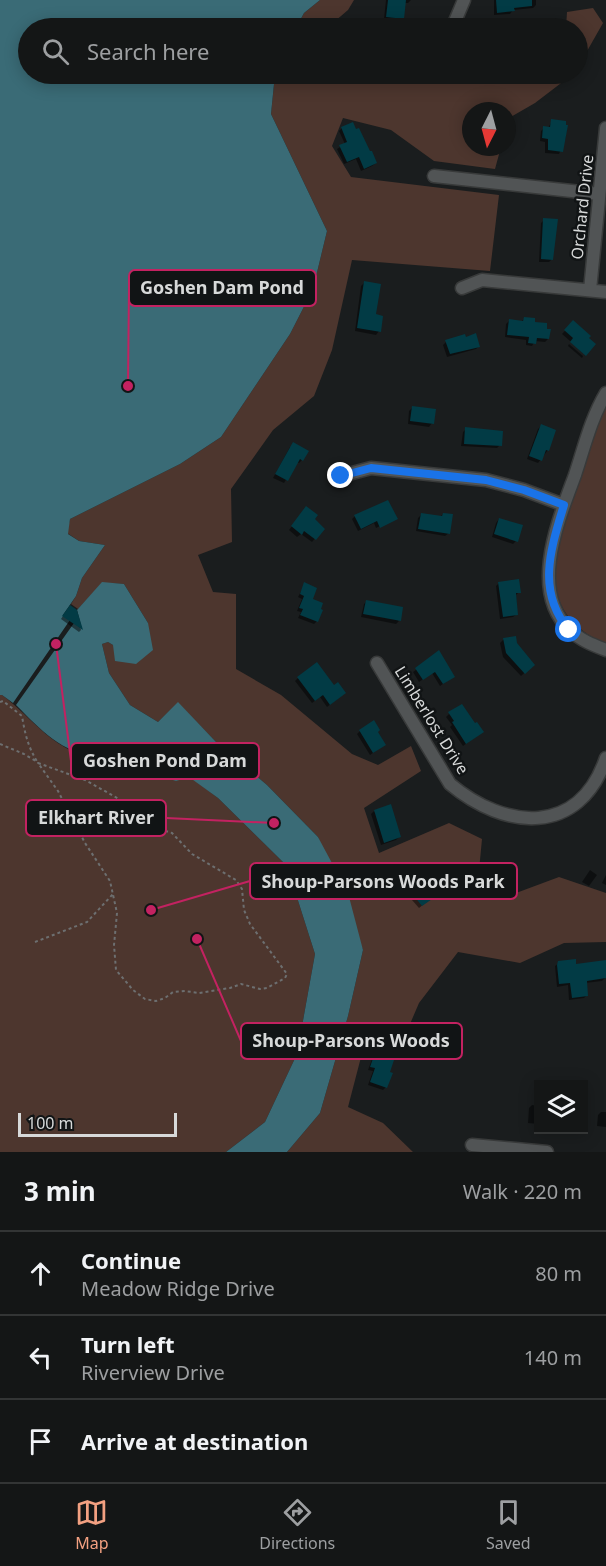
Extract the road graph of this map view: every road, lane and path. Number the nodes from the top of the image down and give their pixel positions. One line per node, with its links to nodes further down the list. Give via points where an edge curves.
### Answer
1 (464, 0): 2 (street)
2 (456, 18)
3 (606, 128): 5 (street, Orchard Drive)
4 (434, 176): 5 (street)
5 (599, 194): 7 (street, Orchard Drive)
6 (462, 288): 7 (street, via 482,280)
7 (590, 290): 8 (street)
8 (606, 292)
9 (606, 393): 11 (street)
10 (341, 476): 11 (street, via 371,468 486,480)
11 (564, 505): 12 (street, via 551,546 553,604 569,630)
12 (606, 650)
13 (377, 663): 16 (street, Limberlost Drive, via 450,784 482,807 525,819 566,811 588,793)
14 (0, 702): 17 (path, via 22,716 25,736)
15 (0, 744): 17 (path)
16 (606, 758)
17 (38, 763): 18 (path, via 58,791 93,858 105,871); 18 (path, via 86,780 119,799 132,822 172,833 192,854 236,880 250,924 287,974 267,988 241,984 213,992 173,992 156,1001 145,999 116,970 117,913)
18 (113, 894): 19 (path, via 87,922)
19 (35, 942)
20 (472, 1146): 21 (street)
21 (547, 1152)

